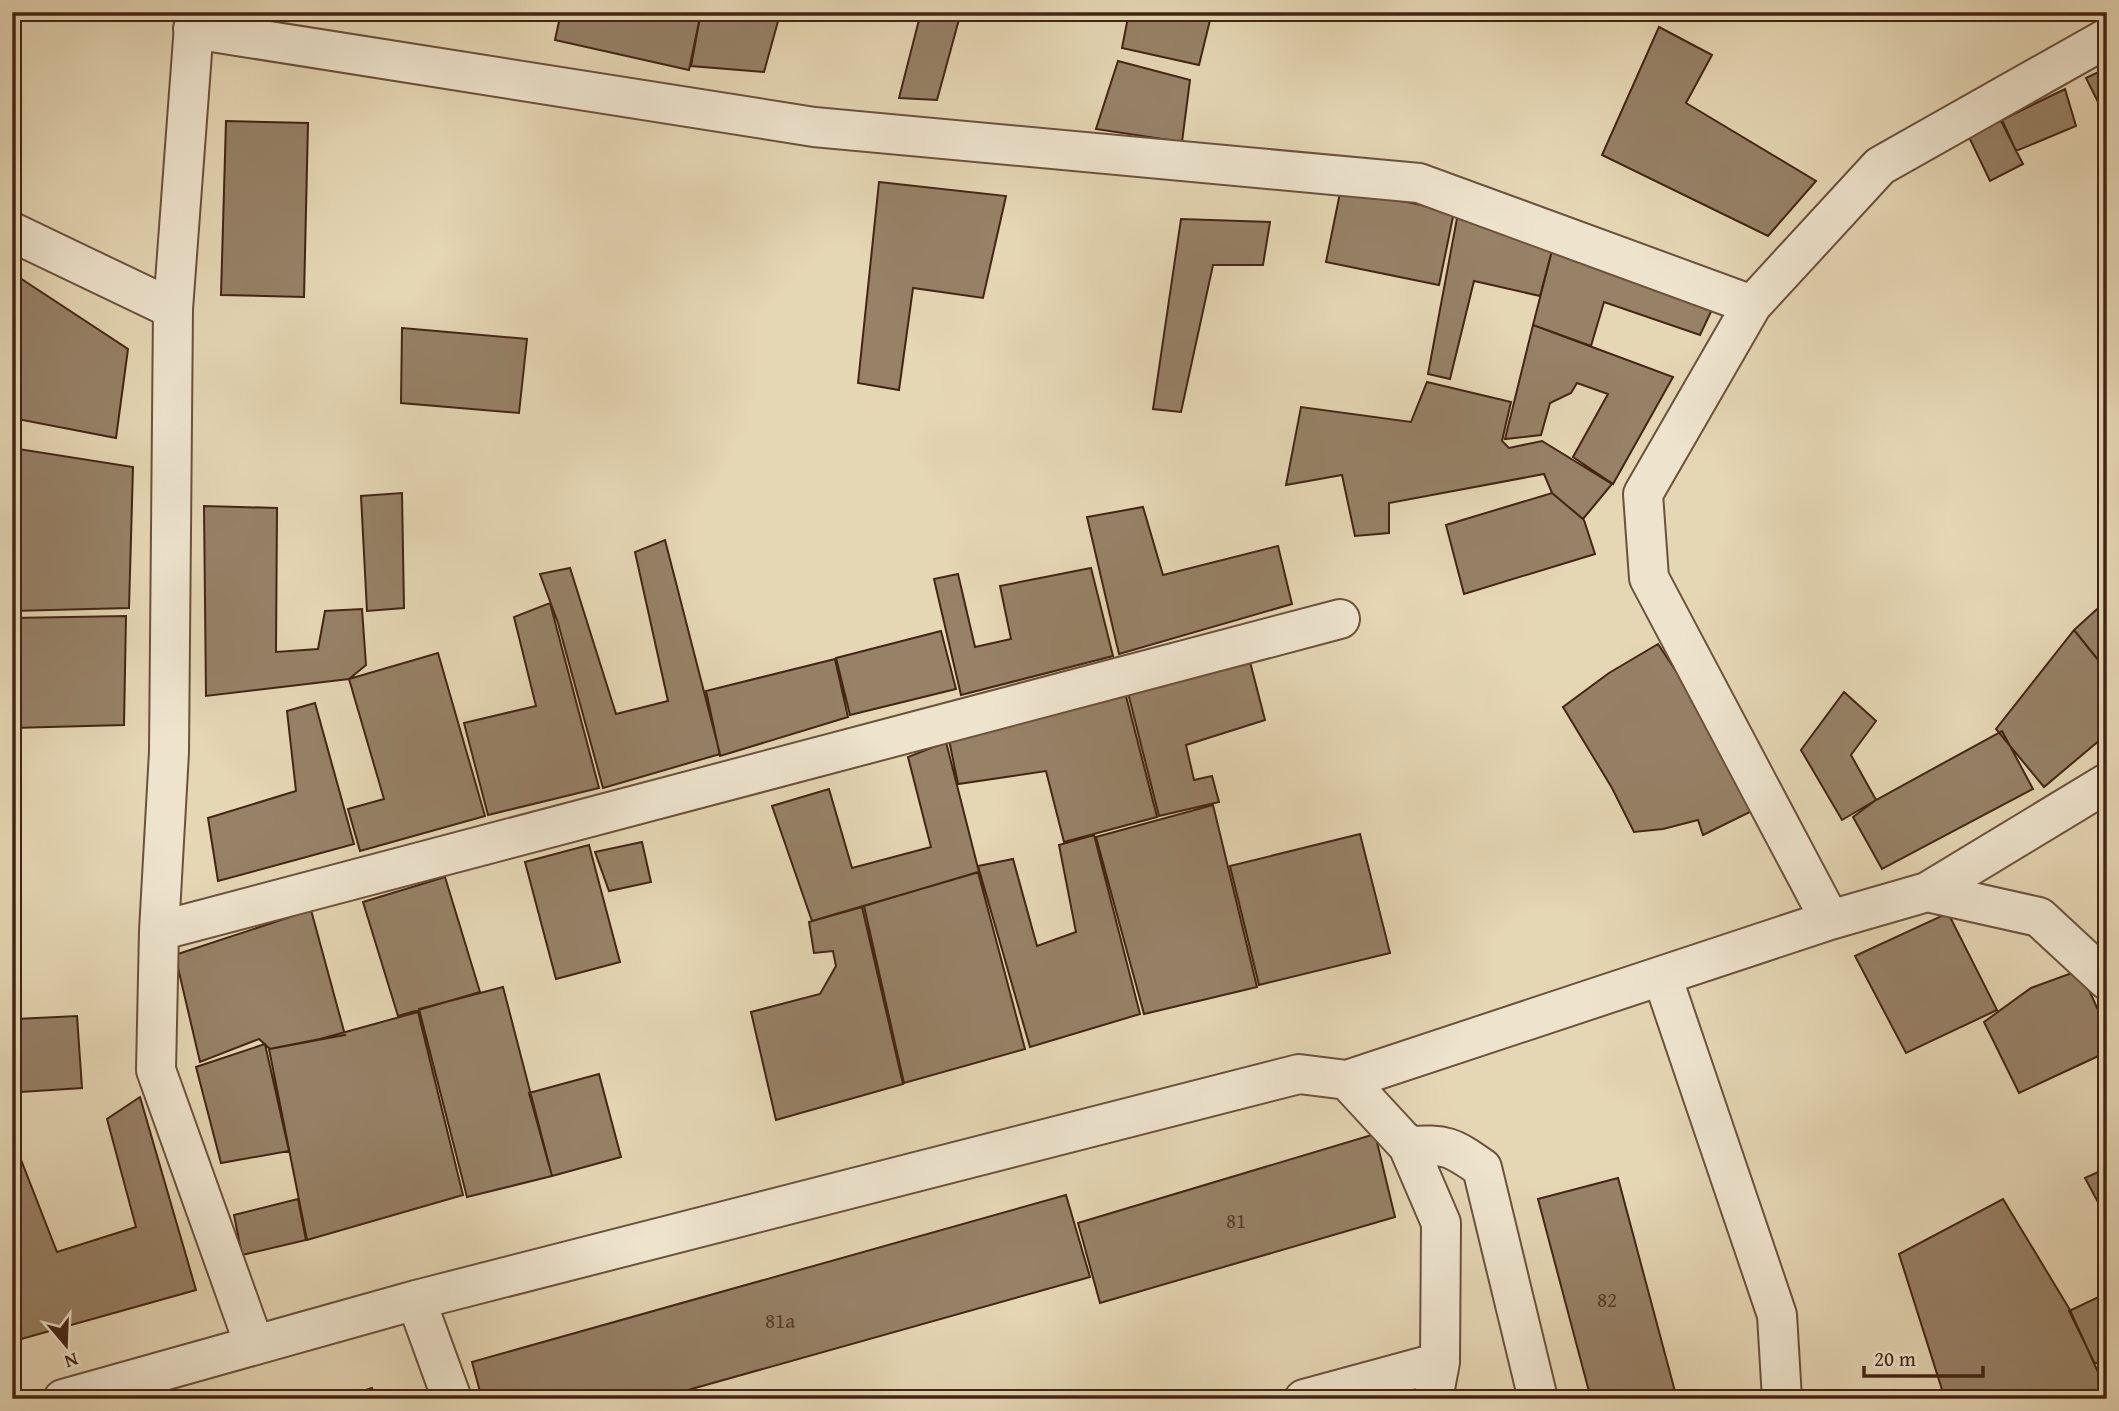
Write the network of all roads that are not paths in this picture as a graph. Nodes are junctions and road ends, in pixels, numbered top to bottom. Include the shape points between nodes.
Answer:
1 (194, 20) edge
2 (2107, 38) edge
3 (12, 232) edge
4 (1752, 305) junction
5 (173, 309) junction
6 (1340, 619) dead end
7 (2107, 783) edge
8 (1927, 892) junction
9 (1830, 920) junction
10 (159, 931) junction
11 (1662, 976) junction
12 (2107, 980) edge
13 (1347, 1080) junction
14 (1408, 1146) junction
15 (416, 1300) junction
16 (254, 1344) junction
17 (1440, 1362) junction
18 (63, 1399) edge
19 (452, 1399) edge
20 (1304, 1399) edge
21 (1433, 1399) edge
22 (1538, 1399) edge
23 (1782, 1399) edge

1 - 4 street via 814,127 1419,183
1 - 5 street
2 - 4 street via 1880,166
3 - 5 street
4 - 9 street via 1643,494 1649,578
5 - 10 street via 169,752
6 - 10 street
7 - 8 street
8 - 9 street
8 - 12 street via 2039,917
9 - 11 street
10 - 16 street via 156,1070
11 - 13 street
11 - 23 street via 1777,1315
13 - 14 street
13 - 15 street via 1298,1074
14 - 17 street via 1441,1223
14 - 22 street via 1436,1144 1457,1151 1482,1168
15 - 16 street
15 - 19 street
16 - 18 street
17 - 20 street
17 - 21 street

